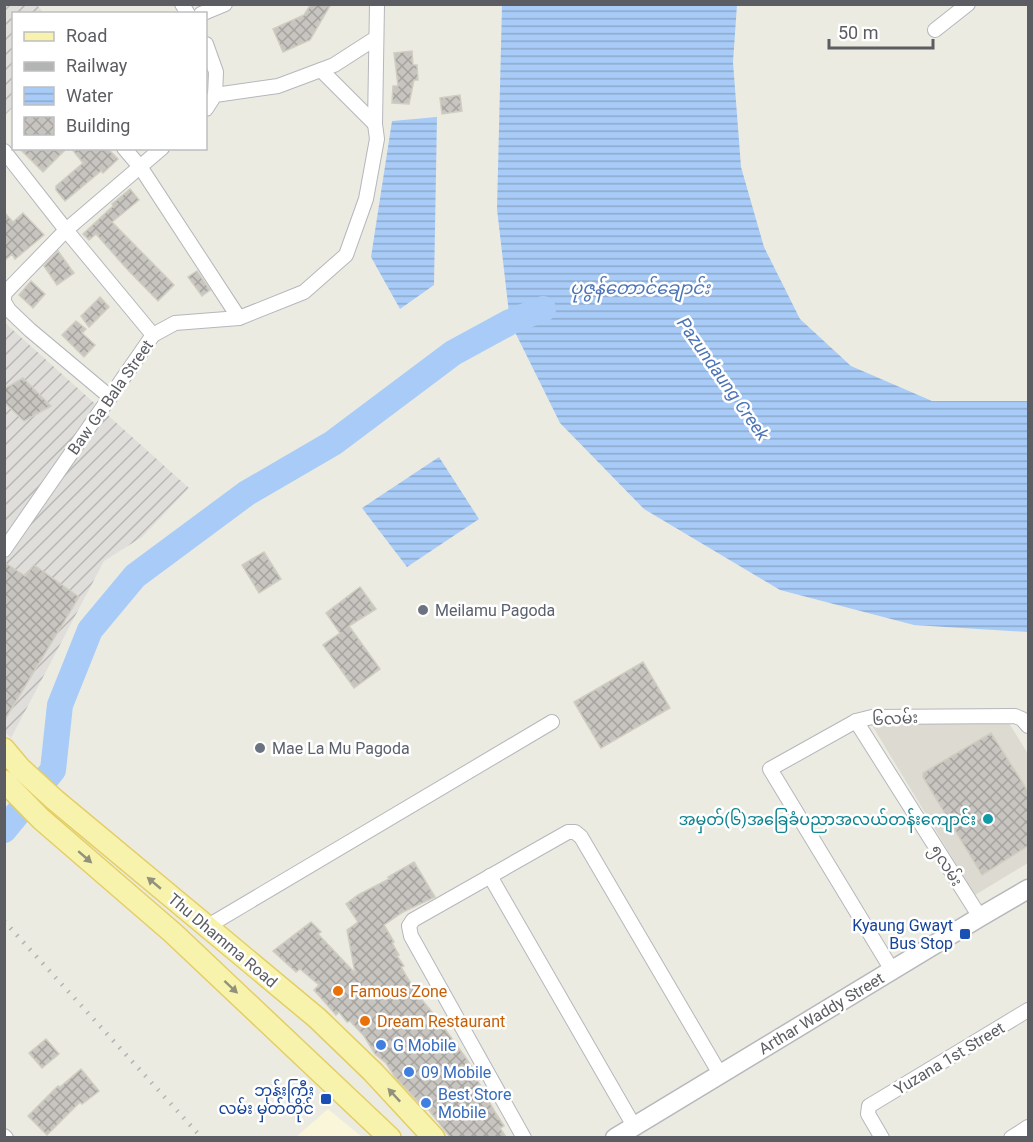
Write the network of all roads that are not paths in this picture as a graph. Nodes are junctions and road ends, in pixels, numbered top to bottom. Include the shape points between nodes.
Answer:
1 (225, 4) edge
2 (377, 4) edge
3 (968, 4) edge
4 (206, 12) edge
5 (934, 30) dead end
6 (376, 38) junction
7 (207, 47) edge
8 (321, 70) junction
9 (215, 95) junction
10 (207, 107) edge
11 (375, 124) junction
12 (126, 150) edge
13 (160, 150) edge
14 (4, 151) edge
15 (141, 168) junction
16 (66, 230) junction
17 (4, 300) edge
18 (239, 318) junction
19 (153, 335) junction
20 (110, 397) junction
21 (4, 550) edge
22 (552, 722) dead end
23 (856, 722) junction
24 (1029, 726) edge
25 (4, 749) edge
26 (11, 778) edge
27 (490, 876) junction
28 (1029, 889) edge
29 (980, 917) junction
30 (208, 926) junction
31 (892, 970) junction
32 (1029, 1010) edge
33 (720, 1074) junction
34 (634, 1126) junction
35 (1029, 1127) edge
36 (390, 1137) edge
37 (434, 1137) edge
38 (524, 1137) edge
39 (615, 1137) edge
40 (882, 1137) edge
41 (1011, 1137) edge

1 - 4 street
2 - 6 street, Baw Ga Bala Street
3 - 5 street
6 - 8 street
6 - 11 street, Baw Ga Bala Street
7 - 9 street via 216,72
8 - 9 street via 278,86
8 - 11 street
9 - 10 street
11 - 18 street, Baw Ga Bala Street via 377,139 366,199 346,255 304,292
12 - 15 street
13 - 15 street
14 - 16 street
15 - 16 street
15 - 18 street
16 - 17 street via 5,293
16 - 19 street
17 - 20 street via 30,330
18 - 19 street, Baw Ga Bala Street via 174,324
19 - 20 street, Baw Ga Bala Street
20 - 21 street, Baw Ga Bala Street
22 - 30 street
23 - 24 street, ၆လမ်း via 872,717 1015,716
23 - 29 street, ၅လမ်း
23 - 31 street, ၆လမ်း via 770,769
25 - 26 main road, Thu Dhamma Road
30 -> 26 main road, Thu Dhamma Road via 55,800
26 -> 36 main road, Thu Dhamma Road via 41,819 173,933
27 - 33 street via 568,832 581,837
27 - 34 street
27 - 38 street via 409,926 411,936
28 - 29 main road, Arthar Waddy Street
29 - 31 main road, Arthar Waddy Street
37 -> 30 main road, Thu Dhamma Road via 317,1018
31 - 33 main road, Arthar Waddy Street
32 - 40 street, Yuzana 1st Street via 869,1106 868,1114
33 - 34 main road, Arthar Waddy Street
34 - 39 main road, Arthar Waddy Street
35 - 41 street

